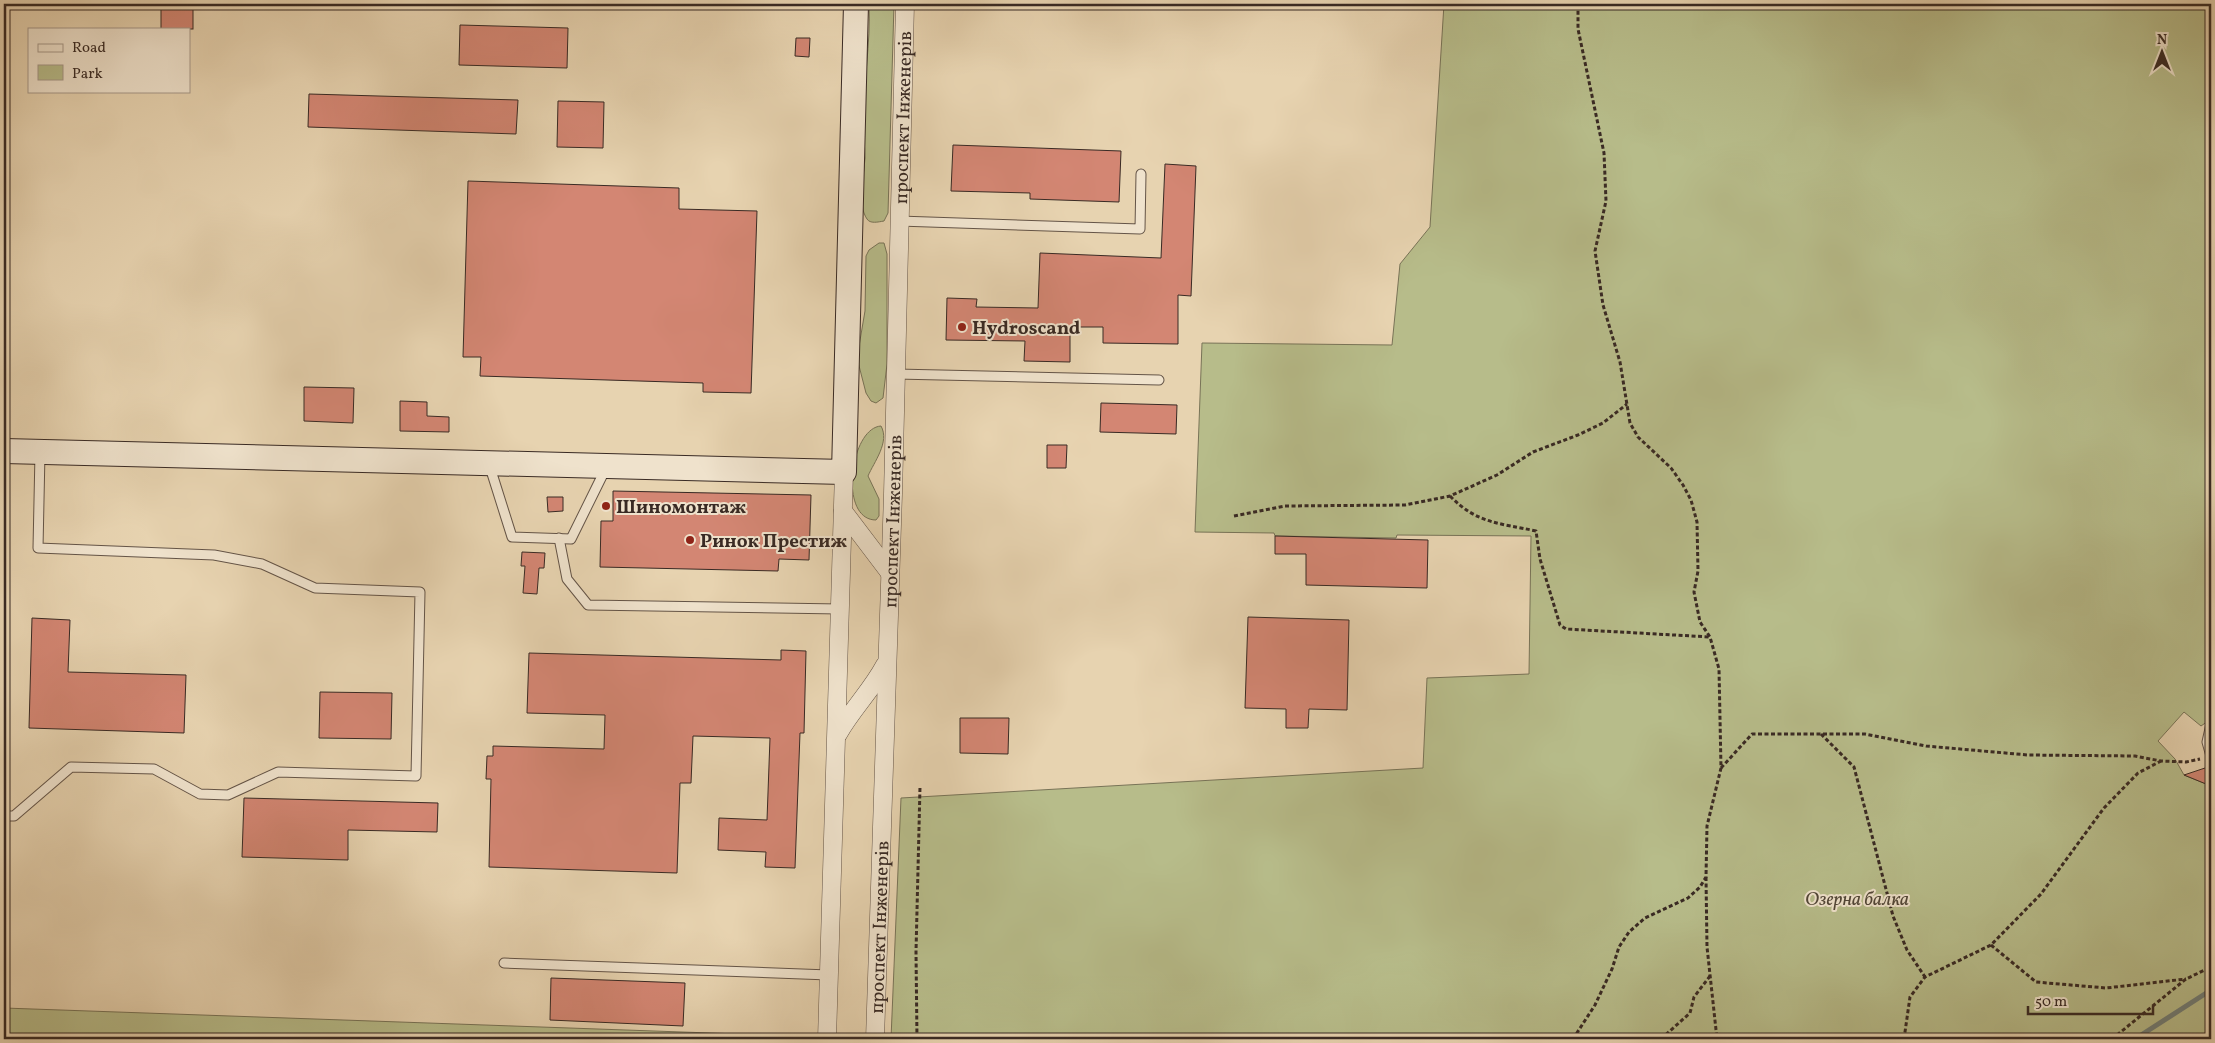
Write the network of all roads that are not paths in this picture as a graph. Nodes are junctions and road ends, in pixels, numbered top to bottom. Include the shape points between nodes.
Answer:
1 (856, 4) edge
2 (905, 4) edge
3 (1141, 174) dead end
4 (899, 221) junction
5 (896, 374) junction
6 (1159, 380) dead end
7 (4, 451) edge
8 (40, 452) junction
9 (489, 464) junction
10 (607, 467) junction
11 (844, 472) junction
12 (843, 511) junction
13 (559, 538) junction
14 (890, 573) junction
15 (840, 609) junction
16 (887, 661) junction
17 (2211, 724) edge
18 (836, 739) junction
19 (2211, 756) edge
20 (4, 816) edge
21 (504, 963) dead end
22 (828, 975) junction
23 (827, 1039) edge
24 (875, 1039) edge

1 - 11 street
2 - 4 street, проспект Інженерів
3 - 4 lane via 1140,229
4 - 5 street, проспект Інженерів
5 - 6 lane
5 - 14 street, проспект Інженерів
7 - 8 street
8 - 9 street
8 - 20 lane via 38,548 214,554 262,564 315,588 420,592 416,776 278,772 228,795 219,795 200,794 154,769 71,766 14,816
9 - 10 street
9 - 13 lane via 512,537
10 - 11 street
10 - 13 lane via 571,539
11 - 12 street
12 - 14 street
12 - 15 street
13 - 15 lane via 567,579 588,605
14 - 16 street, проспект Інженерів
15 - 18 street
16 - 18 street via 875,685 849,714
16 - 24 street, проспект Інженерів
17 - 19 lane via 2207,742
18 - 22 street
21 - 22 lane
22 - 23 street

